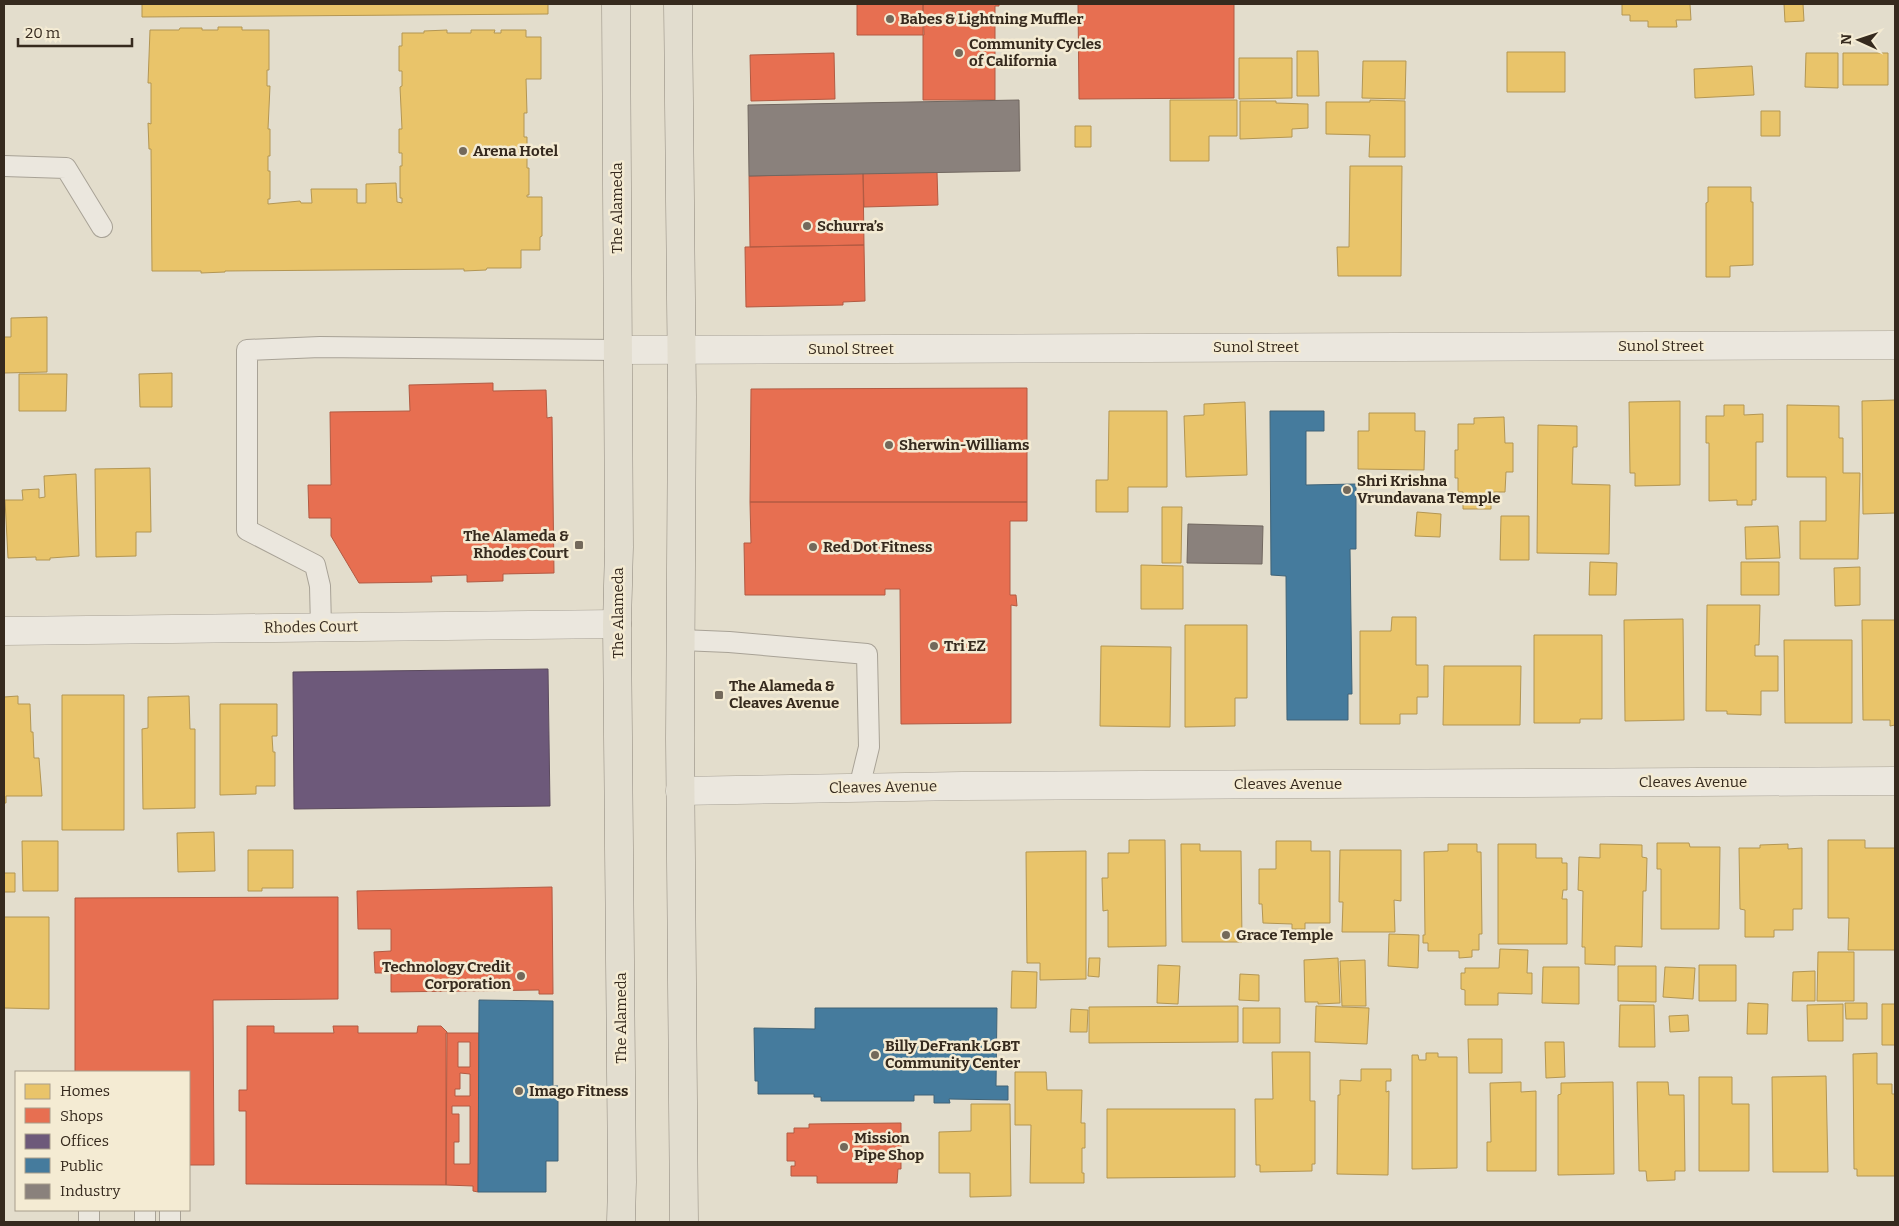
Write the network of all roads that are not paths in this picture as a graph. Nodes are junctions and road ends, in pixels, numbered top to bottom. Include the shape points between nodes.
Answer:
1 (616, 4) edge
2 (678, 4) edge
3 (4, 166) edge
4 (102, 227) dead end
5 (1895, 345) edge
6 (681, 349) junction
7 (617, 350) junction
8 (617, 624) junction
9 (321, 627) junction
10 (4, 631) edge
11 (681, 640) junction
12 (1895, 781) edge
13 (859, 788) junction
14 (680, 792) junction
15 (621, 1222) edge
16 (684, 1222) edge

1 - 7 main road, The Alameda
2 - 6 main road
3 - 4 lane via 66,168
5 - 6 street, Sunol Street
6 - 7 street, Sunol Street
6 - 11 main road
7 - 8 main road, The Alameda
7 - 9 lane via 320,347 246,350 247,530 315,566 320,586
8 - 9 street, Rhodes Court
8 - 15 main road, The Alameda
9 - 10 street, Rhodes Court
11 - 13 lane via 867,654 869,747
11 - 14 main road
12 - 13 street, Cleaves Avenue
13 - 14 street, Cleaves Avenue
14 - 16 main road

